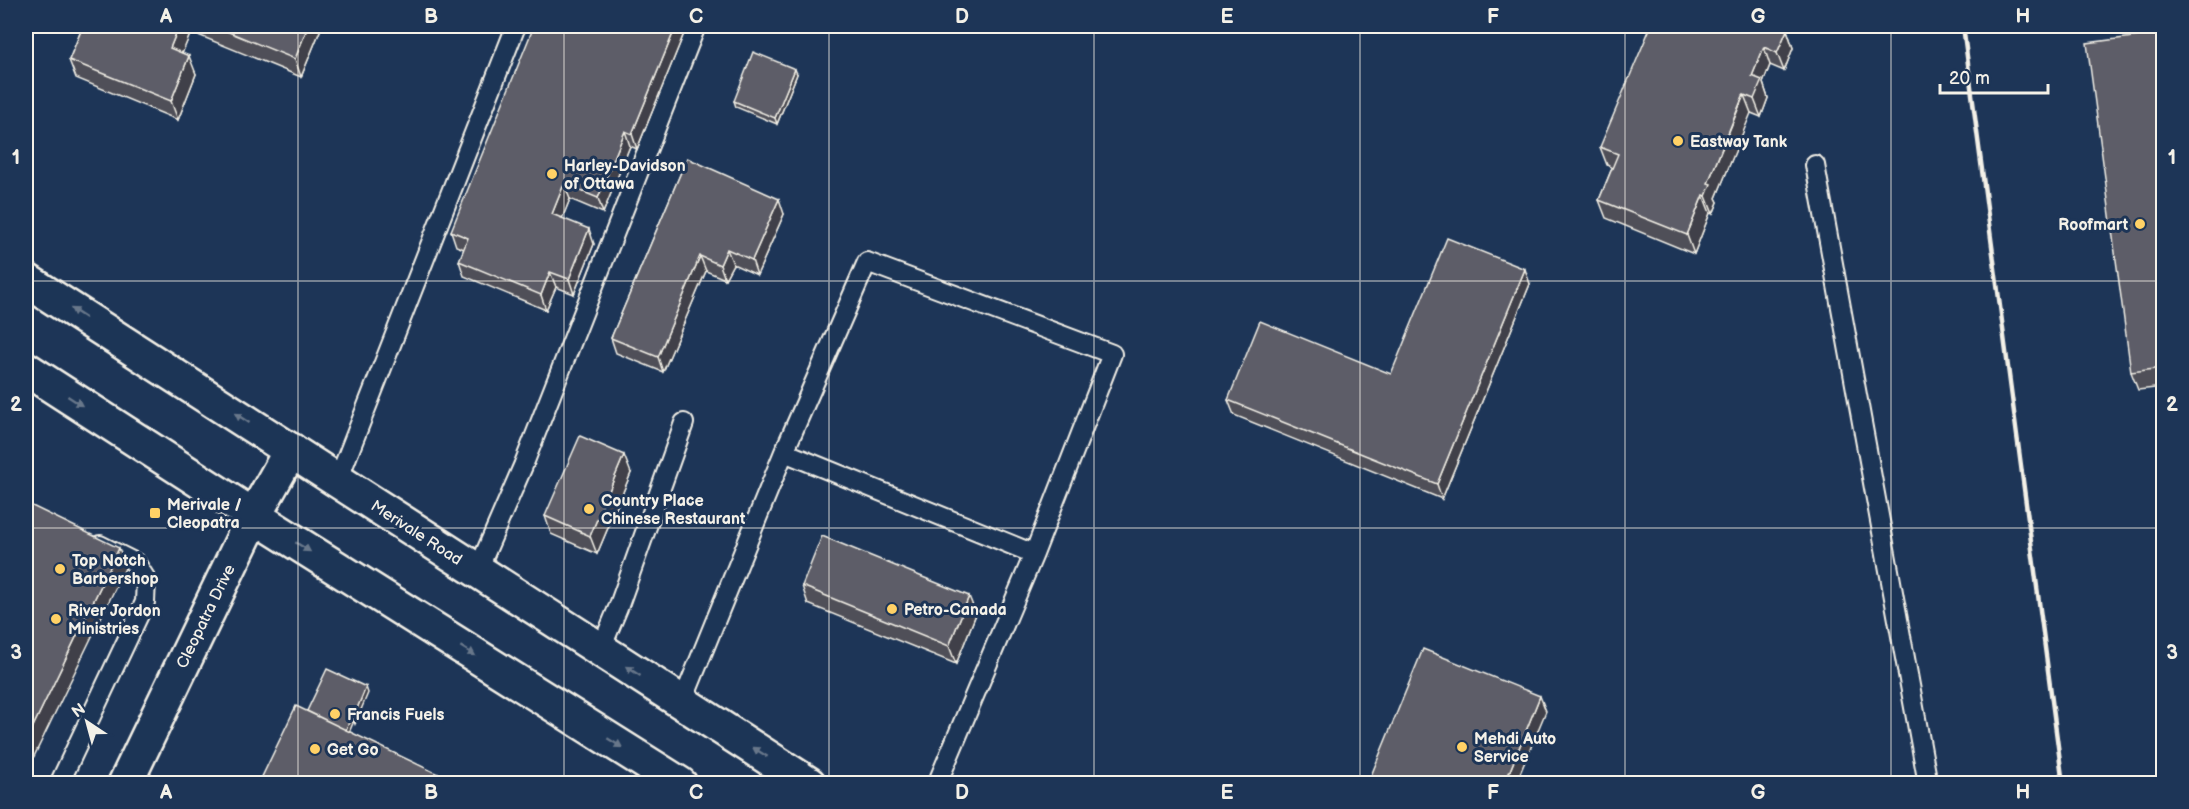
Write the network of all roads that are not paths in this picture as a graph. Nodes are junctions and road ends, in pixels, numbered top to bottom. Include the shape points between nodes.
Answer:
1 (516, 26) edge
2 (696, 26) edge
3 (1815, 165) dead end
4 (26, 280) edge
5 (26, 369) edge
6 (684, 423) dead end
7 (291, 450) junction
8 (784, 452) junction
9 (338, 480) junction
10 (254, 516) junction
11 (86, 538) edge
12 (1034, 554) junction
13 (477, 572) junction
14 (600, 651) junction
15 (682, 703) junction
16 (59, 783) edge
17 (125, 783) edge
18 (680, 783) edge
19 (809, 783) edge
20 (937, 783) edge
21 (1928, 783) edge

1 - 9 lane
2 - 13 lane via 523,466
3 - 21 lane
7 -> 4 main road, Merivale Road
5 -> 10 main road
6 - 14 lane
7 - 9 main road, Merivale Road
7 - 10 main road, Cleopatra Drive
8 - 12 lane
8 - 12 lane via 867,262 1112,354
8 - 15 lane
9 - 13 main road, Merivale Road
10 - 17 main road, Cleopatra Drive
10 -> 18 main road
11 - 16 lane via 136,563 146,579 145,602
12 - 20 lane
13 - 14 main road, Merivale Road
15 -> 14 main road, Merivale Road
19 -> 15 main road, Merivale Road

